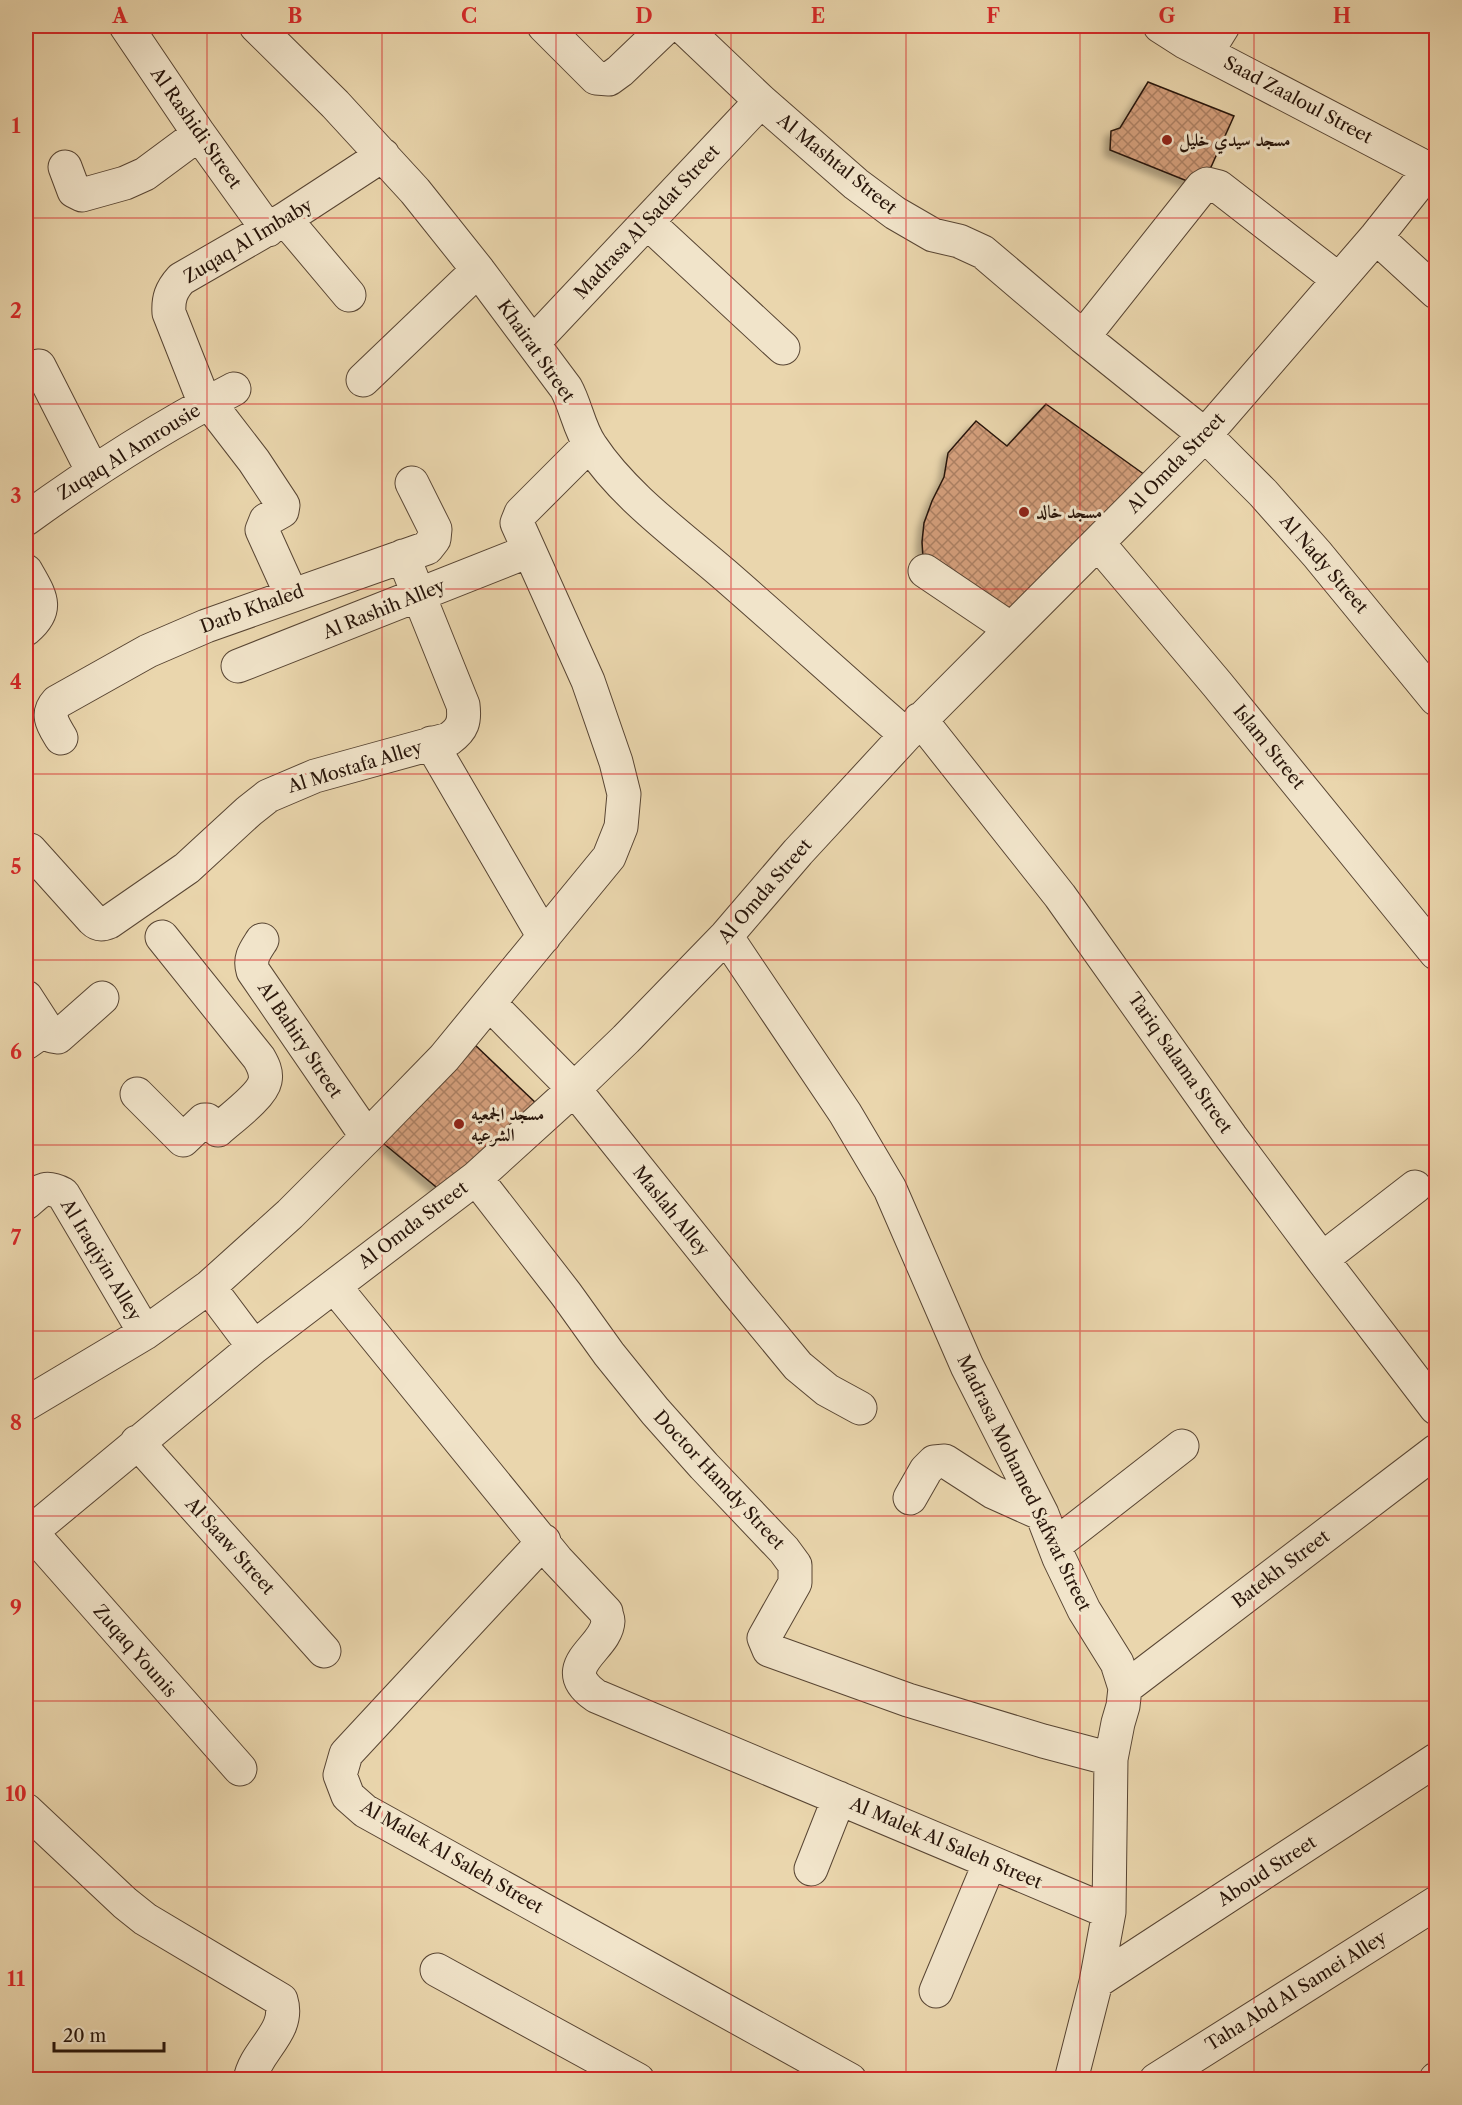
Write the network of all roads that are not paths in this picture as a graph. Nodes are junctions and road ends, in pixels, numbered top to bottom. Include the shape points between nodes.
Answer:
1 (126, 26) edge
2 (256, 26) edge
3 (544, 26) edge
4 (667, 26) edge
5 (682, 26) edge
6 (1160, 26) edge
7 (1215, 39) edge
8 (762, 101) junction
9 (199, 134) junction
10 (383, 155) junction
11 (65, 167) dead end
12 (1433, 171) edge
13 (647, 222) junction
14 (276, 224) junction
15 (1376, 237) junction
16 (478, 270) junction
17 (1338, 280) junction
18 (1437, 292) edge
19 (350, 295) dead end
20 (1083, 337) junction
21 (533, 342) junction
22 (783, 348) dead end
23 (39, 366) dead end
24 (363, 380) dead end
25 (221, 396) junction
26 (1205, 435) junction
27 (589, 445) junction
28 (93, 472) junction
29 (412, 483) dead end
30 (26, 519) edge
31 (1098, 543) junction
32 (529, 551) junction
33 (403, 556) junction
34 (26, 571) edge
35 (925, 571) dead end
36 (291, 594) junction
37 (418, 596) junction
38 (26, 629) edge
39 (1011, 629) junction
40 (237, 666) dead end
41 (1437, 699) edge
42 (913, 727) junction
43 (61, 738) dead end
44 (431, 743) junction
45 (30, 850) dead end
46 (726, 936) junction
47 (162, 937) dead end
48 (544, 937) junction
49 (262, 940) dead end
50 (1437, 953) edge
51 (26, 997) edge
52 (102, 998) dead end
53 (490, 1004) junction
54 (293, 1032) junction
55 (37, 1037) edge
56 (260, 1058) junction
57 (574, 1089) junction
58 (137, 1094) dead end
59 (367, 1137) junction
60 (476, 1178) junction
61 (1415, 1187) dead end
62 (26, 1203) edge
63 (1322, 1259) junction
64 (334, 1286) junction
65 (209, 1287) junction
66 (145, 1333) junction
67 (254, 1347) junction
68 (26, 1404) edge
69 (860, 1408) dead end
70 (1437, 1408) edge
71 (137, 1442) junction
72 (1182, 1446) dead end
73 (1437, 1450) edge
74 (910, 1498) dead end
75 (1042, 1514) junction
76 (28, 1534) edge
77 (544, 1540) junction
78 (1055, 1545) junction
79 (324, 1651) dead end
80 (1125, 1688) junction
81 (1111, 1759) junction
82 (1437, 1760) edge
83 (240, 1769) dead end
84 (840, 1798) junction
85 (26, 1810) edge
86 (990, 1862) junction
87 (811, 1869) dead end
88 (1437, 1903) edge
89 (1109, 1912) junction
90 (437, 1970) dead end
91 (1096, 1982) junction
92 (936, 1991) dead end
93 (250, 2079) edge
94 (638, 2079) edge
95 (850, 2079) edge
96 (1071, 2079) edge
97 (1156, 2079) edge

1 - 9 street, Al Rashidi Street
2 - 10 street, Khairat Street
3 - 4 street via 596,78 609,79
5 - 8 street, Al Mashtal Street
6 - 7 street, Saad Zaaloul Street via 1185,42
7 - 12 street, Saad Zaaloul Street
8 - 13 street, Madrasa Al Sadat Street
8 - 20 street, Al Mashtal Street via 887,207 933,235 960,241 982,252
9 - 11 street via 145,174 82,195 74,191
9 - 14 street, Al Rashidi Street
10 - 14 street, Zuqaq Al Imbaby
10 - 16 street, Khairat Street
12 - 15 street, Al Omda Street
13 - 21 street, Madrasa Al Sadat Street
13 - 22 street
14 - 19 street, Al Rashidi Street
14 - 25 street, Zuqaq Al Imbaby via 181,279 168,301 199,391
15 - 17 street, Al Omda Street
15 - 18 street
16 - 21 street, Khairat Street
16 - 24 street
17 - 20 street via 1218,187 1208,184
17 - 26 street, Al Omda Street
20 - 26 street, Al Mashtal Street
21 - 27 street, Khairat Street via 574,402
23 - 28 street
25 - 28 street, Zuqaq Al Amrousie
25 - 36 street, Zuqaq Al Imbaby via 254,461 283,505 282,511 266,519 261,530
26 - 31 street, Al Omda Street
26 - 41 street, Al Nady Street via 1317,554
27 - 32 street via 518,517 518,528
27 - 42 street, Khairat Street via 634,496
28 - 30 street, Zuqaq Al Amrousie
29 - 33 street, Darb Khaled via 435,529 434,539 427,548
31 - 39 street, Al Omda Street
31 - 50 street, Islam Street
32 - 37 street, Al Rashih Alley
32 - 48 street via 588,681 624,794 621,827 609,857
33 - 36 street, Darb Khaled
33 - 37 street, Al Mostafa Alley
34 - 38 street via 41,603 40,613
35 - 39 street
36 - 43 street, Darb Khaled via 148,651 57,702 50,715
37 - 40 street, Al Rashih Alley
37 - 44 street, Al Mostafa Alley via 465,718 460,731 449,739
39 - 42 street, Al Omda Street
42 - 46 street, Al Omda Street
42 - 63 street, Tariq Salama Street via 1060,896
44 - 45 street, Al Mostafa Alley via 315,777 268,796 187,867 103,925 93,920
44 - 48 street
46 - 57 street, Al Omda Street
46 - 75 street, Madrasa Mohamed Safwat Street via 845,1113 890,1189 967,1366
47 - 56 street
48 - 53 street
49 - 54 street, Al Bahiry Street via 252,956 253,971
51 - 55 street
52 - 55 street via 58,1036
53 - 57 street, Maslah Alley
53 - 59 street
54 - 56 street
54 - 59 street, Al Bahiry Street
56 - 58 street via 266,1079 262,1090 217,1131 204,1120 182,1140
57 - 60 street, Al Omda Street
57 - 69 street, Maslah Alley via 798,1366 827,1390
59 - 65 street
60 - 64 street, Al Omda Street
60 - 81 street, Doctor Hamdy Street via 655,1411 795,1565 795,1583 764,1638 769,1650 908,1700
61 - 63 street
62 - 66 street, Al Iraqiyin Alley via 41,1189 63,1194
63 - 70 street, Tariq Salama Street
64 - 67 street, Al Omda Street
64 - 77 street, Al Malek Al Saleh Street
65 - 66 street
65 - 67 street
66 - 68 street
67 - 71 street, Al Omda Street
71 - 76 street, Al Omda Street
71 - 79 street, Al Saaw Street
72 - 78 street
73 - 80 street, Batekh Street
74 - 75 street via 926,1470 934,1462 945,1461 993,1492
75 - 78 street, Madrasa Mohamed Safwat Street
76 - 83 street, Zuqaq Younis
77 - 84 street, Al Malek Al Saleh Street via 606,1612 604,1632 582,1662 580,1675 585,1688
77 - 95 street, Al Malek Al Saleh Street via 346,1754 340,1775 348,1796 365,1810
78 - 80 street, Madrasa Mohamed Safwat Street via 1084,1610 1117,1663
80 - 81 street, Madrasa Mohamed Safwat Street
81 - 89 street, Madrasa Mohamed Safwat Street
82 - 91 street, Aboud Street
84 - 86 street, Al Malek Al Saleh Street
84 - 87 street
85 - 93 street via 145,1919 280,2000 284,2012 280,2024
86 - 89 street, Al Malek Al Saleh Street
86 - 92 street
88 - 97 street, Taha Abd Al Samei Alley
89 - 91 street, Madrasa Mohamed Safwat Street
90 - 94 street
91 - 96 street, Madrasa Mohamed Safwat Street

